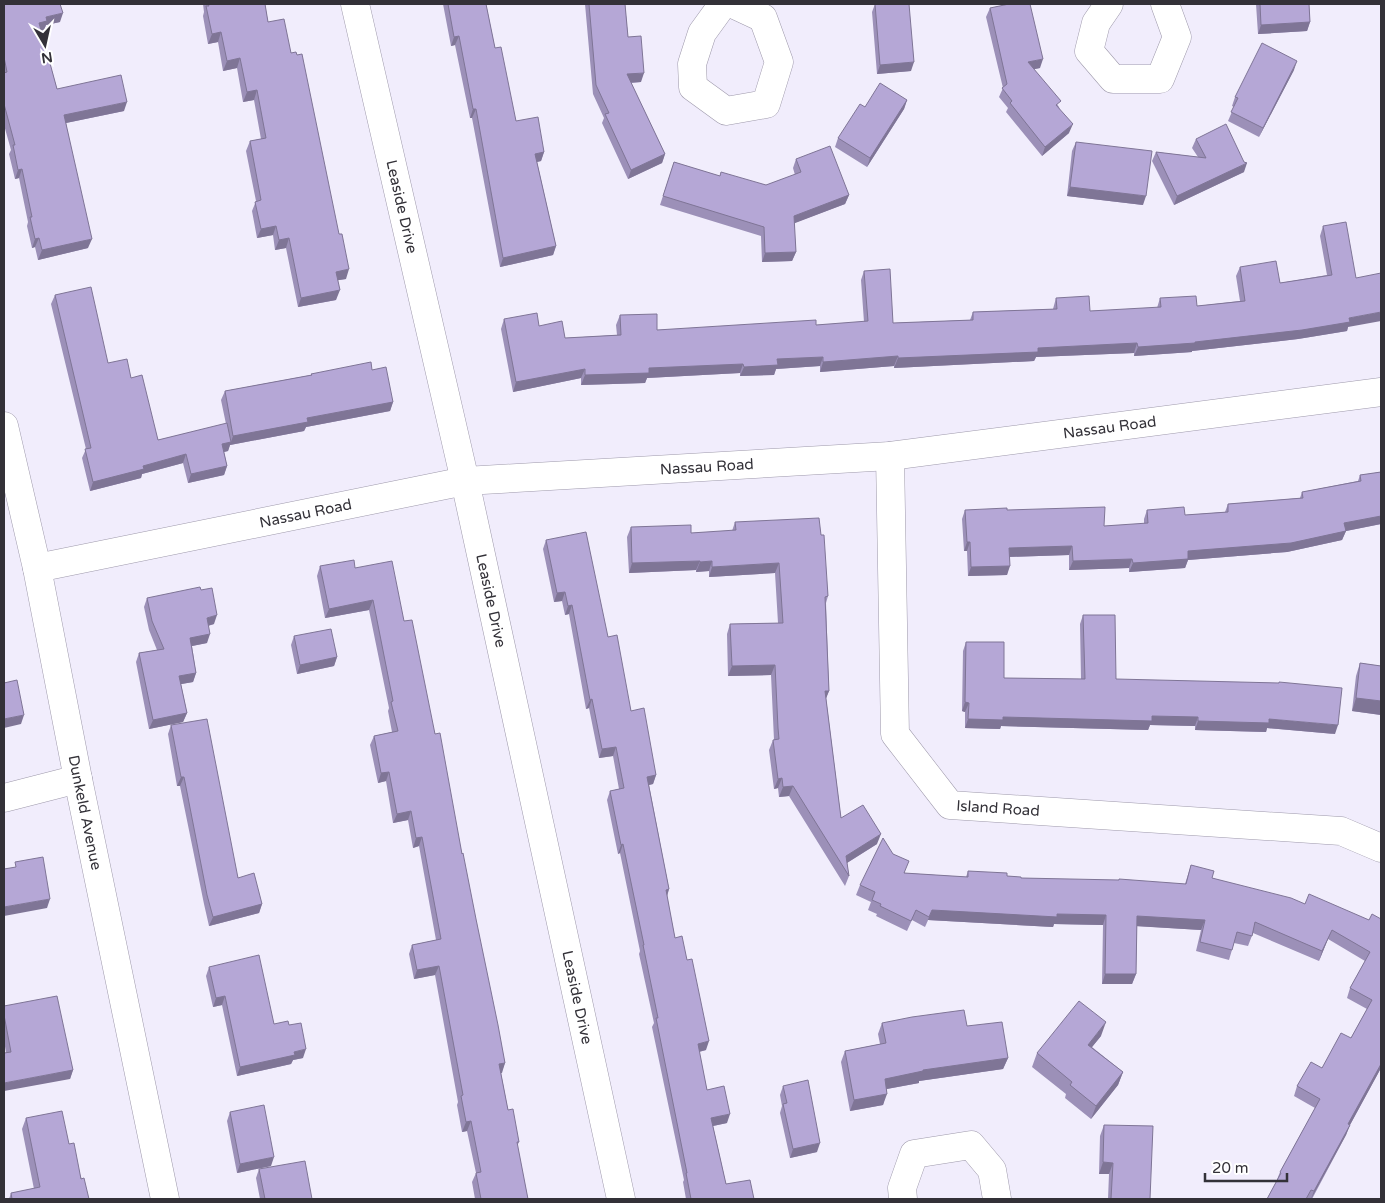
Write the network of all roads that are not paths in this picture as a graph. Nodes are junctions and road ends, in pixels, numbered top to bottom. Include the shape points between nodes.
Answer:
1 (355, 4) edge
2 (723, 4) edge
3 (733, 4) edge
4 (1109, 4) edge
5 (1165, 4) edge
6 (1381, 392) edge
7 (4, 426) edge
8 (890, 456) junction
9 (465, 480) junction
10 (36, 568) junction
11 (78, 779) junction
12 (4, 798) edge
13 (1381, 848) edge
14 (165, 1199) edge
15 (621, 1199) edge
16 (904, 1199) edge
17 (997, 1199) edge

1 - 9 street, Leaside Drive
2 - 3 street via 702,34 692,64 693,87 726,111 766,104 779,62 763,18
4 - 5 street via 1096,23 1089,50 1113,79 1160,80 1176,37
6 - 8 street, Nassau Road
7 - 10 street, Dunkeld Avenue
8 - 9 street, Nassau Road
8 - 13 street, Island Road via 895,734 950,805 1341,831
9 - 10 street, Nassau Road
9 - 15 street, Leaside Drive
10 - 11 street, Dunkeld Avenue
11 - 12 street
11 - 14 street, Dunkeld Avenue
16 - 17 street via 902,1188 914,1154 971,1145 992,1170

